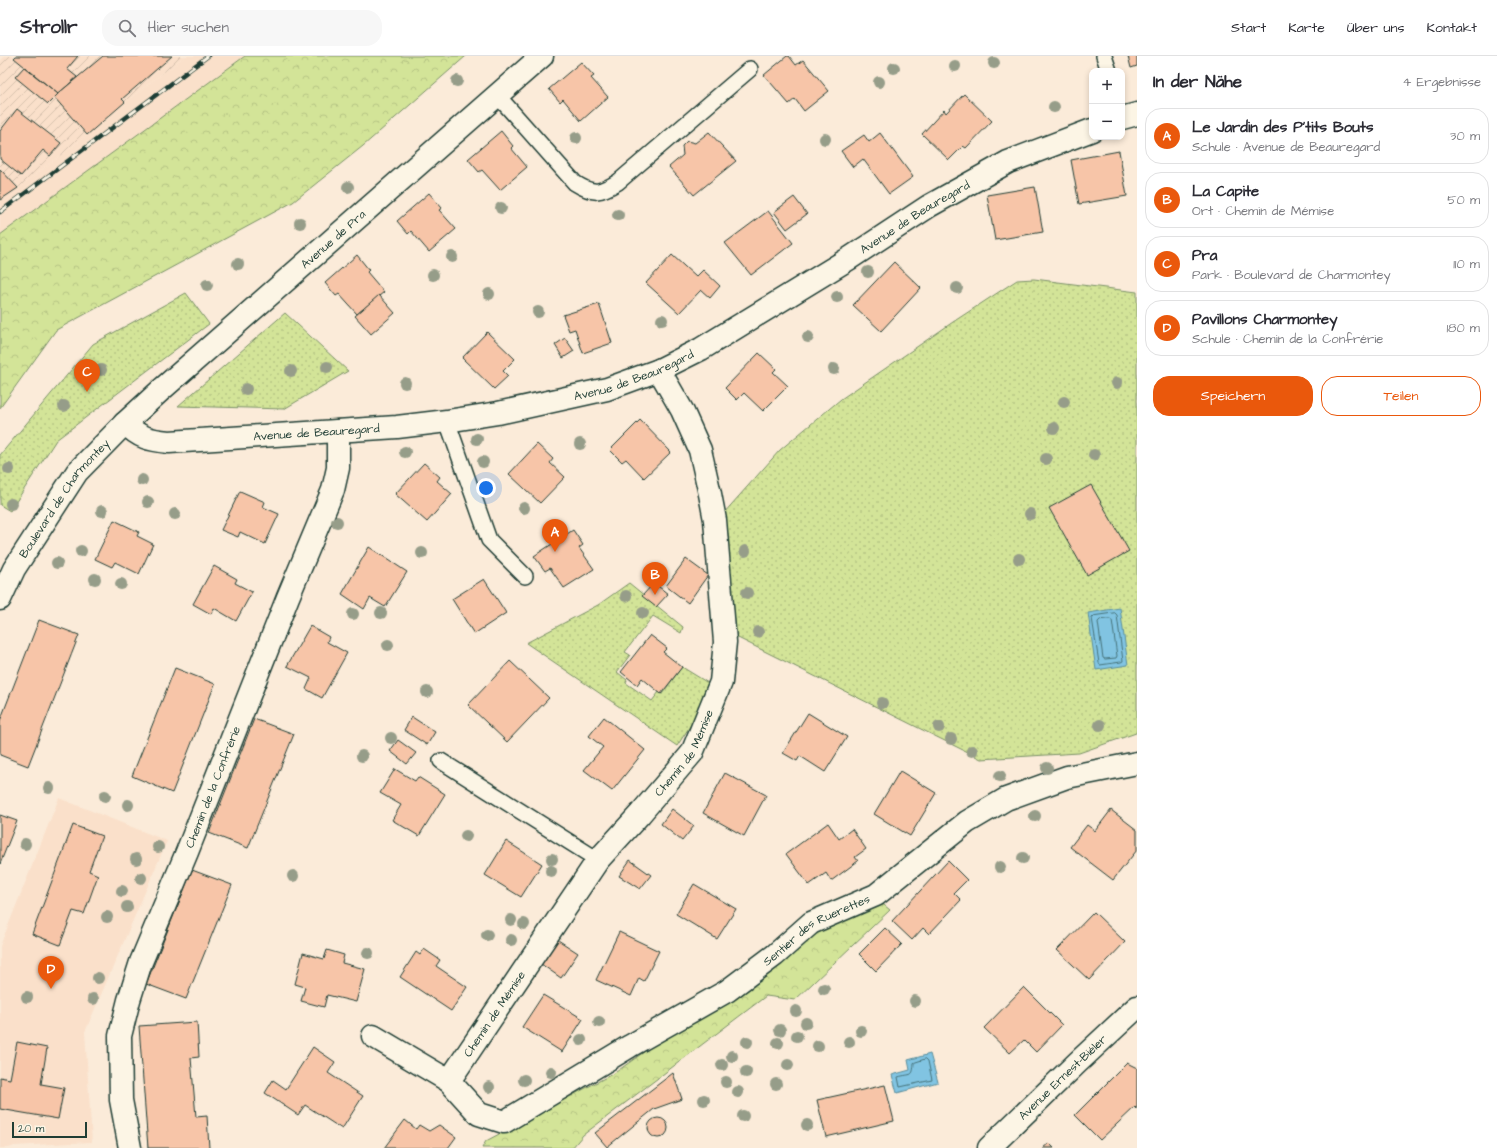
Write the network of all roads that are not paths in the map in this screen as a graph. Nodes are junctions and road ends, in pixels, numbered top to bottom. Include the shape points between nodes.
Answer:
1 (542, 56) edge
2 (1104, 56) edge
3 (1108, 68) edge
4 (750, 69) dead end
5 (497, 95) junction
6 (1089, 131) edge
7 (659, 370) junction
8 (447, 421) junction
9 (125, 423) junction
10 (338, 431) junction
11 (525, 576) dead end
12 (0, 599) edge
13 (441, 761) dead end
14 (1137, 763) edge
15 (598, 860) junction
16 (1137, 1007) edge
17 (373, 1036) dead end
18 (449, 1081) junction
19 (130, 1148) edge
20 (989, 1148) edge

1 - 5 street, Avenue de Pra
2 - 3 lane
4 - 5 lane via 618,182 604,190 587,191 575,183
5 - 9 street, Avenue de Pra
6 - 7 street, Avenue de Beauregard via 1008,162 929,206 850,258 701,349
7 - 8 street, Avenue de Beauregard via 607,389 498,413
7 - 15 street, Chemin de Mémise via 682,410 700,450 710,494 715,520 725,642 721,682 692,753
8 - 10 street, Avenue de Beauregard
8 - 11 lane via 489,540
9 - 10 street, Avenue de Beauregard via 148,439 169,442
9 - 12 street, Boulevard de Charmontey via 77,472 14,569
10 - 19 street, Chemin de la Confrérie via 338,468 333,490 141,962 129,1000 120,1036 121,1100
13 - 15 lane
14 - 18 street, Sentier des Ruerettes via 1067,777 1006,799 967,822 876,895 811,923 775,955 727,991 504,1122 479,1114
15 - 18 street, Chemin de Mémise
16 - 20 street, Avenue Ernest-Biéler
17 - 18 street

